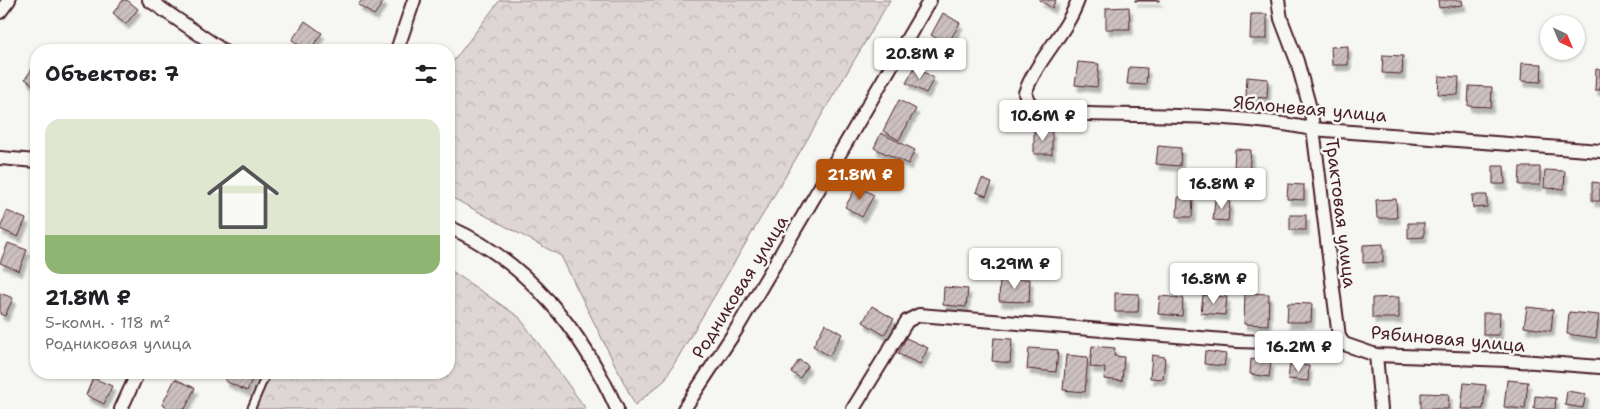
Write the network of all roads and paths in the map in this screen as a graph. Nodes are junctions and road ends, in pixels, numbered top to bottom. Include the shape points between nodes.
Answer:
1 (9, 0) edge
2 (149, 0) edge
3 (414, 0) edge
4 (930, 0) edge
5 (1078, 0) edge
6 (1278, 0) edge
7 (0, 12) edge
8 (213, 44) edge
9 (399, 44) edge
10 (1312, 129) junction
11 (1600, 151) edge
12 (0, 158) edge
13 (30, 160) edge
14 (455, 230) edge
15 (1344, 344) junction
16 (1376, 355) junction
17 (1600, 367) edge
18 (135, 379) edge
19 (265, 379) edge
20 (121, 409) edge
21 (252, 409) edge
22 (617, 409) edge
23 (684, 409) edge
24 (853, 409) edge
25 (1381, 409) edge

1 - 7 street
2 - 8 street
3 - 9 street
4 - 23 street, Родниковая улица via 746,313
5 - 10 street, Яблоневая улица via 1073,15 1030,78 1025,92 1029,103 1045,112 1180,116 1283,123
6 - 10 street, Трактовая улица via 1311,112
10 - 11 street, Яблоневая улица
10 - 15 street, Трактовая улица via 1339,337
12 - 13 street
14 - 22 street via 472,237 532,280 568,326
15 - 16 street, Рябиновая улица
15 - 24 street, Рябиновая улица via 1237,341 920,315 907,321
16 - 17 street, Рябиновая улица
16 - 25 street
18 - 20 street
19 - 21 lane

